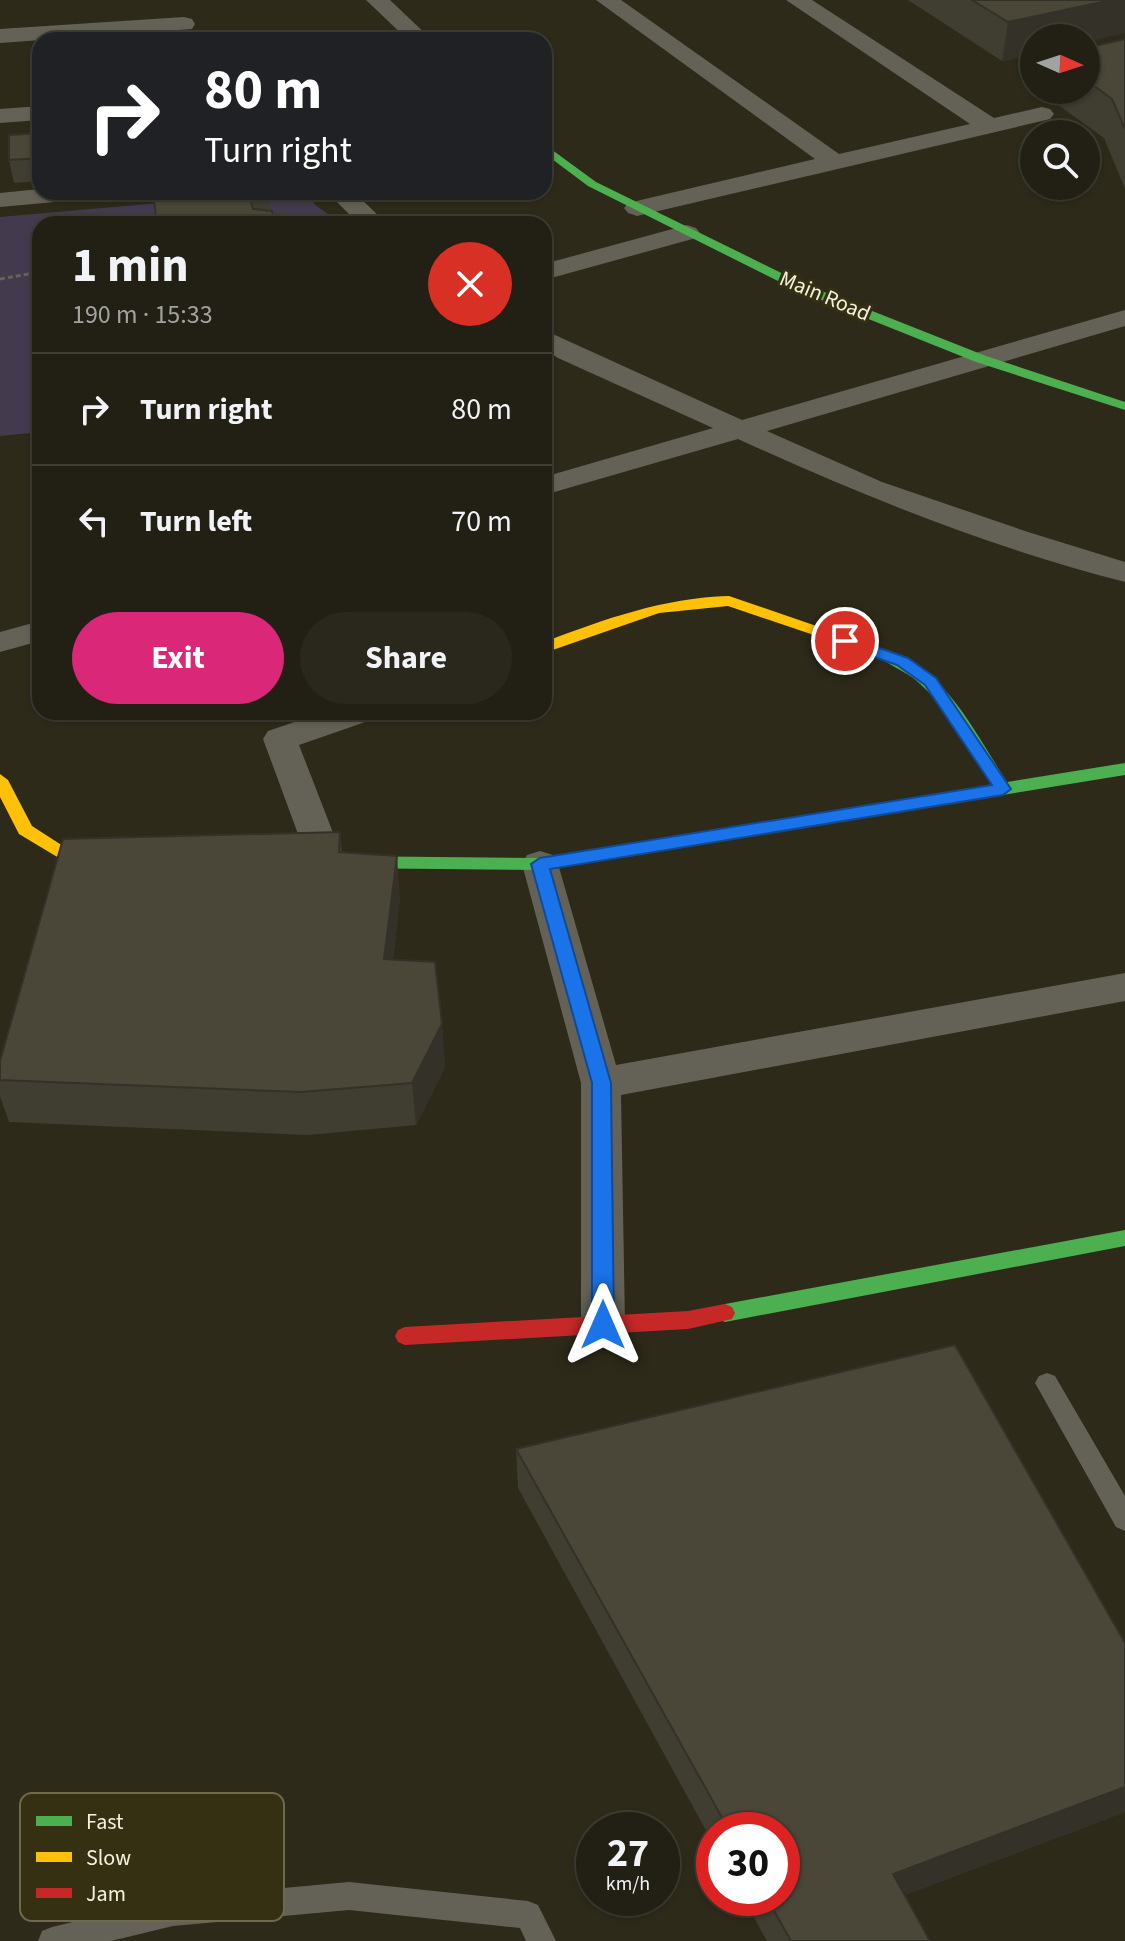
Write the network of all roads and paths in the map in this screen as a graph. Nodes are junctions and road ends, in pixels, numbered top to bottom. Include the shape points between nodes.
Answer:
1 (161, 0) edge
2 (377, 0) edge
3 (607, 0) edge
4 (797, 0) edge
5 (191, 32) edge
6 (412, 32) edge
7 (32, 35) edge
8 (0, 36) edge
9 (32, 114) edge
10 (1042, 114) dead end
11 (0, 116) edge
12 (990, 126) junction
13 (552, 153) edge
14 (835, 162) junction
15 (32, 197) edge
16 (0, 200) edge
17 (348, 200) edge
18 (637, 208) junction
19 (365, 216) edge
20 (687, 233) junction
21 (552, 270) edge
22 (32, 273) edge
23 (0, 279) edge
24 (1125, 318) edge
25 (552, 343) edge
26 (981, 359) junction
27 (1125, 406) edge
28 (738, 430) junction
29 (552, 484) edge
30 (1125, 572) edge
31 (32, 633) edge
32 (0, 642) edge
33 (552, 645) edge
34 (336, 720) edge
35 (1125, 769) edge
36 (0, 780) edge
37 (1003, 789) junction
38 (130, 856) edge
39 (319, 861) joint
40 (540, 864) junction
41 (1125, 987) edge
42 (601, 1083) junction
43 (1125, 1238) edge
44 (603, 1325) junction
45 (405, 1336) dead end
46 (1047, 1383) dead end
47 (1125, 1519) edge
48 (284, 1902) edge
49 (135, 1921) edge
50 (52, 1941) edge
51 (542, 1941) edge

1 - 5 street
2 - 6 street
3 - 14 street
4 - 12 street
7 - 8 street
9 - 11 street
10 - 12 street
12 - 14 street
13 - 18 street, Main Road via 592,184
14 - 18 street
15 - 16 street
17 - 19 street
18 - 20 street, Main Road
20 - 21 street
20 - 26 street, Main Road via 800,287
22 - 23 path
24 - 26 street
25 - 28 street
26 - 27 street, Main Road
26 - 28 street
28 - 29 street
28 - 30 street via 871,488
31 - 32 street
33 - 37 street via 674,602 729,601 903,661 931,681
34 - 39 street via 280,739
35 - 37 street
36 - 38 street via 25,830 59,852
37 - 40 street
39 - 40 street
40 - 42 street
41 - 42 street
42 - 44 street
43 - 44 street via 688,1320
44 - 45 street
46 - 47 lane
48 - 51 lane via 349,1896 528,1915
49 - 50 lane

